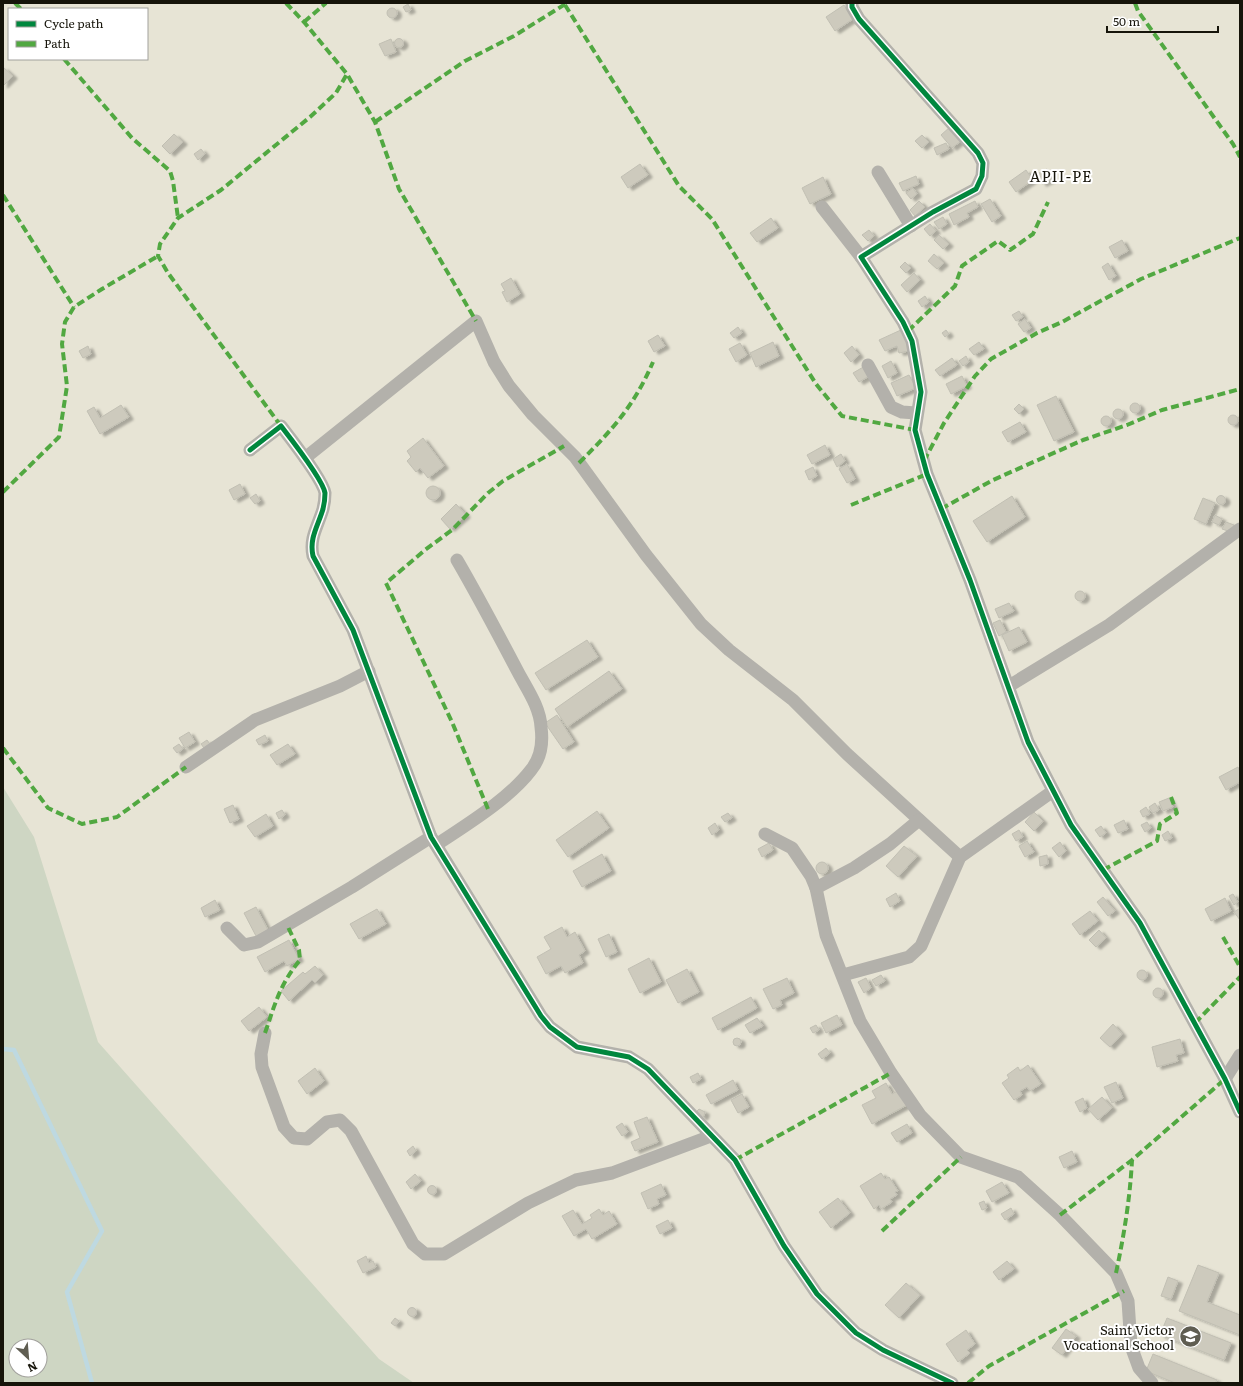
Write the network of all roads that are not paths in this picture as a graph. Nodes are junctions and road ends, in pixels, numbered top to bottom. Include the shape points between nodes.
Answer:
1 (852, 3) edge
2 (878, 172) dead end
3 (822, 207) dead end
4 (910, 226) junction
5 (861, 258) junction
6 (868, 365) dead end
7 (916, 413) junction
8 (250, 450) dead end
9 (305, 458) junction
10 (1240, 529) edge
11 (457, 560) dead end
12 (369, 671) junction
13 (1008, 686) junction
14 (186, 767) dead end
15 (1053, 791) junction
16 (919, 820) junction
17 (765, 834) dead end
18 (434, 841) junction
19 (960, 857) junction
20 (816, 888) junction
21 (227, 928) dead end
22 (843, 975) junction
23 (266, 1033) dead end
24 (1240, 1055) edge
25 (1226, 1079) junction
26 (1240, 1112) edge
27 (711, 1136) junction
28 (952, 1383) edge
29 (1152, 1383) edge

1 - 4 street via 859,19 978,153 983,163 982,176 976,189
2 - 4 street
3 - 5 street
4 - 5 street
5 - 7 street via 912,341 922,392
6 - 7 street via 891,407 902,412
7 - 13 street via 915,430 927,474 970,580
8 - 9 street via 281,426
9 - 12 street via 325,493 323,509 312,538 313,556 353,630
9 - 16 street via 476,321 494,362 509,386 575,458 646,555 701,624 729,650 793,700
10 - 13 street via 1109,625
11 - 18 street via 537,708 541,726 541,751 531,770 514,788 488,809
12 - 14 street via 340,686 255,720
12 - 18 street
13 - 15 street via 1028,742
15 - 19 street
15 - 25 street via 1071,825 1140,923
16 - 19 street
16 - 20 street via 890,844 854,868
17 - 20 street via 792,848
18 - 21 street via 258,942 244,944
18 - 27 street via 550,1027 577,1047 629,1057 648,1069
19 - 22 street via 921,946 909,957
20 - 22 street via 826,935
22 - 29 street via 860,1021 920,1115 961,1157 1018,1177 1060,1215 1116,1273 1128,1301 1131,1346 1140,1368
23 - 27 street via 262,1048 262,1067 284,1127 294,1138 307,1139 327,1122 340,1120 351,1131 413,1244 425,1254 444,1254 528,1203 576,1180 612,1173
24 - 25 street
25 - 26 street
27 - 28 street via 735,1160 784,1246 817,1294 856,1333 882,1350

